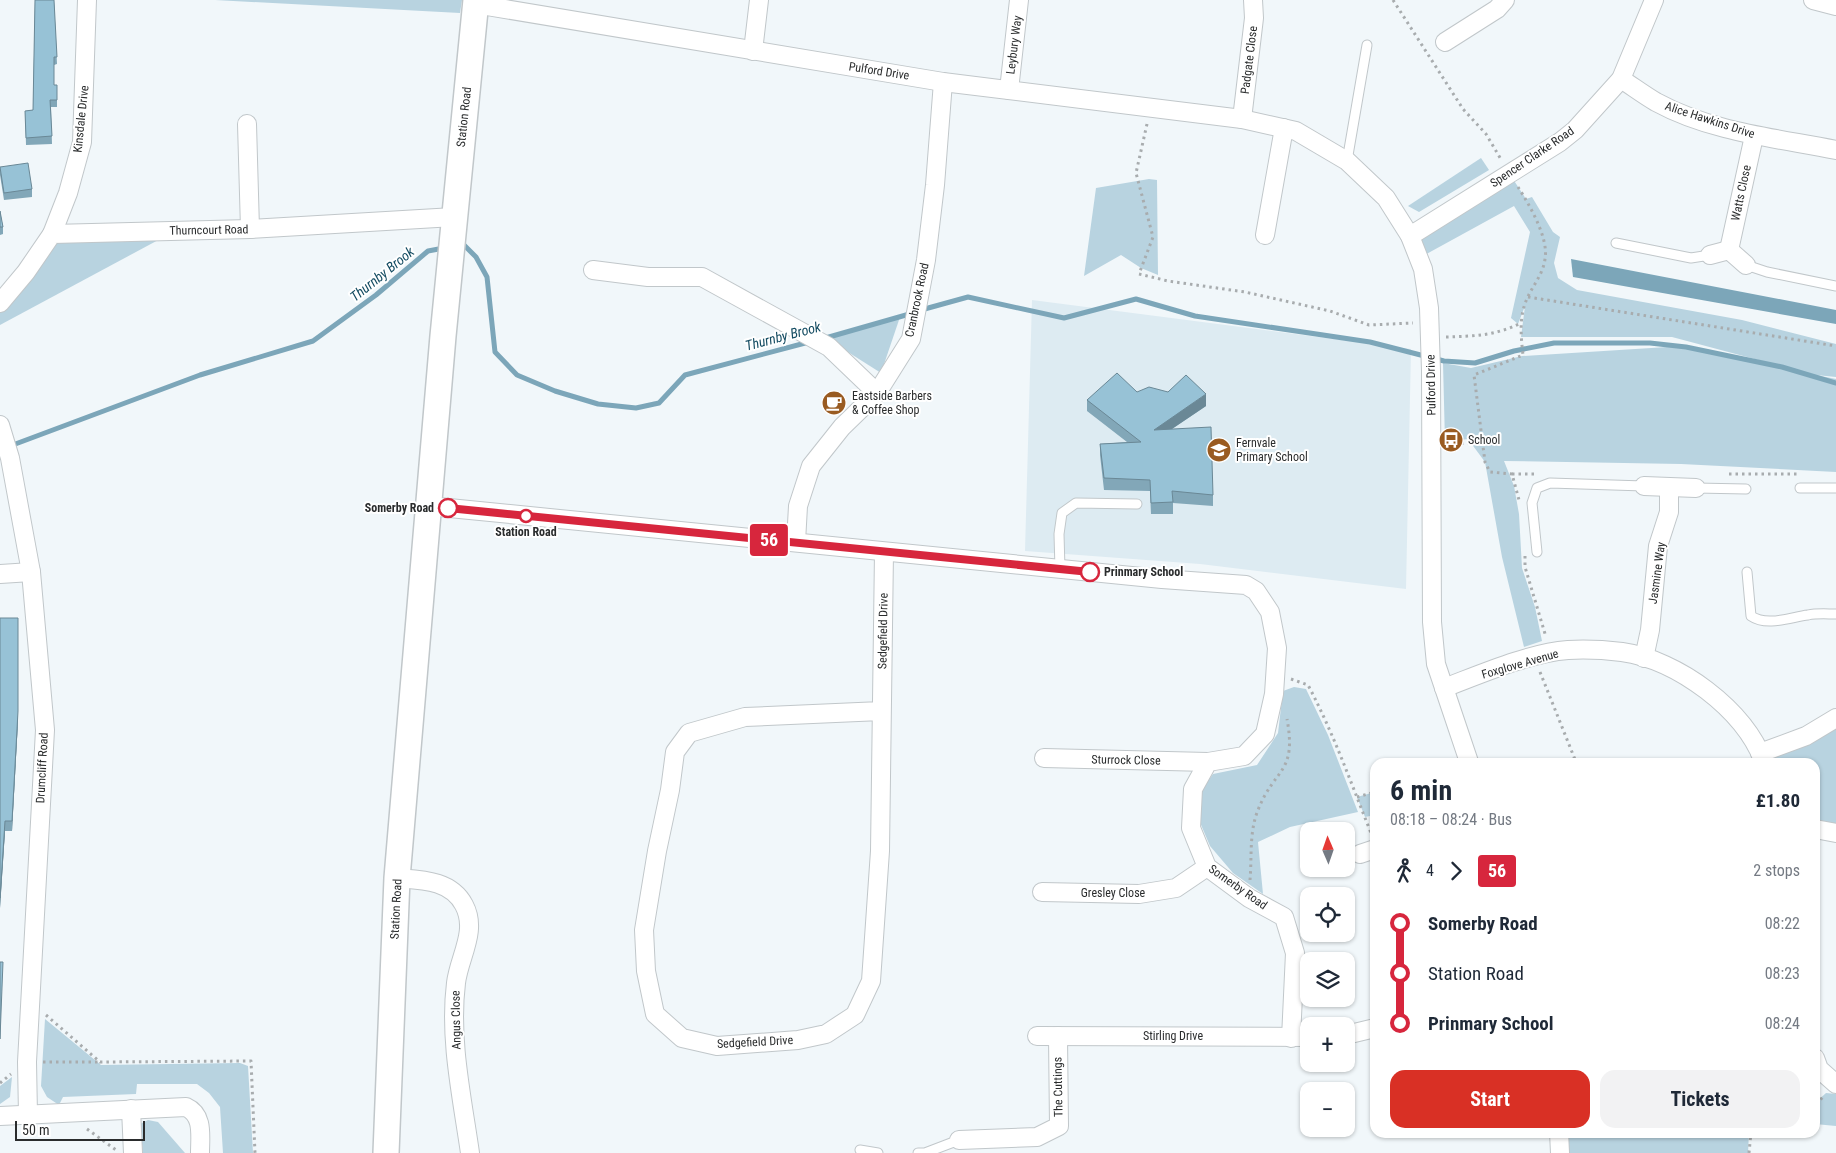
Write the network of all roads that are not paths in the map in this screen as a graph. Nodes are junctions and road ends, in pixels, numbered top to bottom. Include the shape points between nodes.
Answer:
1 (87, 0) edge
2 (759, 0) edge
3 (1019, 0) edge
4 (1254, 0) edge
5 (1505, 0) edge
6 (1654, 0) edge
7 (1813, 0) edge
8 (475, 2) edge
9 (1836, 6) edge
10 (1445, 42) dead end
11 (1367, 45) dead end
12 (753, 51) junction
13 (1621, 79) junction
14 (943, 82) junction
15 (1009, 90) junction
16 (1242, 120) junction
17 (247, 124) dead end
18 (1284, 128) junction
19 (1754, 136) junction
20 (1836, 150) edge
21 (1347, 161) junction
22 (454, 218) junction
23 (250, 229) junction
24 (52, 234) junction
25 (1265, 235) dead end
26 (1410, 236) junction
27 (1616, 243) dead end
28 (1729, 250) junction
29 (1710, 255) joint
30 (1746, 265) joint
31 (593, 270) dead end
32 (1836, 286) edge
33 (0, 304) edge
34 (877, 393) junction
35 (1, 429) edge
36 (1644, 486) joint
37 (1669, 488) junction
38 (1696, 488) joint
39 (1800, 488) dead end
40 (1836, 488) edge
41 (1746, 489) dead end
42 (1138, 504) dead end
43 (429, 506) junction
44 (796, 542) junction
45 (884, 552) junction
46 (1537, 552) dead end
47 (1060, 569) junction
48 (31, 572) junction
49 (1746, 572) dead end
50 (0, 574) edge
51 (1836, 614) edge
52 (1644, 658) junction
53 (1444, 688) junction
54 (881, 711) junction
55 (1836, 718) edge
56 (1044, 758) dead end
57 (1468, 758) edge
58 (1762, 758) edge
59 (1208, 762) junction
60 (1820, 830) edge
61 (1836, 834) edge
62 (1207, 867) junction
63 (397, 878) junction
64 (1042, 892) dead end
65 (1370, 1029) edge
66 (1355, 1032) edge
67 (1037, 1036) dead end
68 (1058, 1036) junction
69 (1300, 1037) edge
70 (1820, 1070) edge
71 (1836, 1084) edge
72 (131, 1108) junction
73 (28, 1115) junction
74 (0, 1116) edge
75 (1559, 1138) edge
76 (959, 1140) joint
77 (860, 1150) dead end
78 (133, 1153) edge
79 (200, 1153) edge
80 (386, 1153) edge
81 (470, 1153) edge
82 (878, 1153) edge
83 (918, 1153) edge
84 (1560, 1153) edge

1 - 24 street, Kinsdale Drive via 82,142 68,193
2 - 12 street
3 - 15 street, Leybury Way
4 - 16 street, Padgate Close
5 - 10 street via 1497,9
6 - 13 street, Spencer Clarke Road
7 - 9 street
8 - 12 street, Pulford Drive
8 - 22 street, Station Road
11 - 21 lane
12 - 14 street, Pulford Drive
13 - 19 street, Alice Hawkins Drive via 1656,102
13 - 26 street, Spencer Clarke Road via 1575,130
14 - 15 street, Pulford Drive
14 - 34 street, Cranbrook Road via 926,260 911,339
15 - 16 street, Pulford Drive
16 - 18 street, Pulford Drive
17 - 23 street
18 - 21 street, Pulford Drive via 1296,131
18 - 25 street
19 - 20 street, Alice Hawkins Drive
19 - 28 street, Watts Close
21 - 26 street, Pulford Drive via 1386,198
22 - 23 street, Thurncourt Road
22 - 43 street, Station Road
23 - 24 street, Thurncourt Road
24 - 33 street
26 - 53 street, Pulford Drive via 1423,269 1430,330 1432,622 1436,664
27 - 29 lane via 1691,258
28 - 29 street
28 - 30 street
30 - 32 lane
31 - 34 street via 648,277 702,277 829,347
34 - 44 street, Cranbrook Road via 842,427 811,466 798,506
35 - 48 street, Drumcliff Road via 10,458
36 - 37 street
36 - 46 lane via 1550,483 1537,488 1532,503
37 - 38 street
37 - 52 street, Jasmine Way via 1669,512 1658,546
38 - 41 lane
39 - 40 lane
42 - 47 lane via 1076,503 1062,513
43 - 44 street
43 - 63 street, Station Road
44 - 45 street
45 - 47 street
45 - 54 street, Sedgefield Drive
47 - 59 street via 1246,585 1256,591 1270,612 1277,648 1276,679 1265,734 1244,756
48 - 50 street
48 - 73 street, Drumcliff Road via 45,730 29,1013
49 - 51 lane via 1751,616 1757,620
52 - 53 street, Foxglove Avenue via 1621,652 1567,650 1507,665
52 - 58 street, Foxglove Avenue via 1686,676 1730,709
53 - 57 street, Pulford Drive
54 - 54 street, Sedgefield Drive via 880,850 871,981 855,1015 826,1034 798,1040 717,1046 682,1038 655,1014 646,971 644,930 675,752 689,733 745,717
55 - 58 street
56 - 59 street, Sturrock Close
59 - 62 street, Somerby Road via 1193,788 1191,828
60 - 61 street
62 - 64 street, Gresley Close via 1176,888 1139,894
62 - 69 street, Somerby Road via 1249,898 1284,917 1294,953
63 - 80 street, Station Road
63 - 81 street, Angus Close via 446,886 465,906 469,935 456,982 456,1032 457,1069
65 - 66 street
67 - 68 street, Stirling Drive
68 - 69 street, Stirling Drive
68 - 76 street, The Cuttings via 1059,1126 1037,1137
70 - 71 street
72 - 73 street
72 - 78 street
72 - 79 street via 176,1106 194,1110 199,1122
73 - 74 street
75 - 84 street
76 - 83 lane
77 - 82 lane

